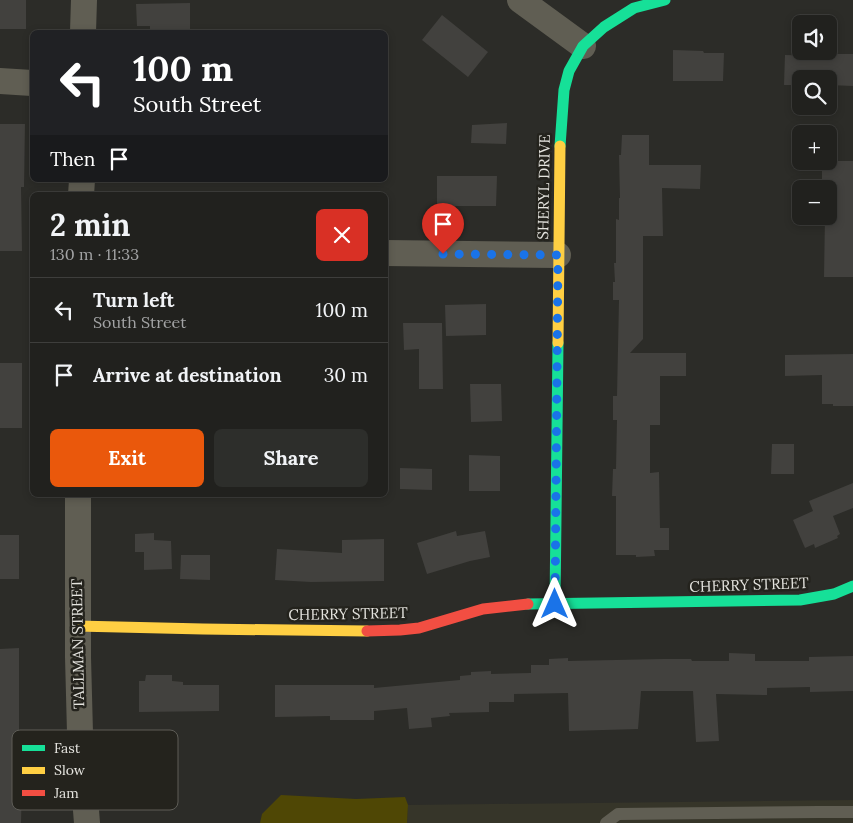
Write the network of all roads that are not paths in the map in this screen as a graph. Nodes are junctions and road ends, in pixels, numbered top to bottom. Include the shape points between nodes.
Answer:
1 (84, 0) edge
2 (520, 0) edge
3 (665, 0) edge
4 (84, 30) edge
5 (583, 46) junction
6 (0, 81) edge
7 (30, 82) edge
8 (388, 253) edge
9 (558, 255) junction
10 (78, 497) edge
11 (853, 586) edge
12 (555, 604) junction
13 (77, 626) junction
14 (80, 730) edge
15 (86, 810) edge
16 (853, 812) edge
17 (87, 823) edge
18 (606, 823) edge

1 - 4 street
2 - 5 street
3 - 5 street, SHERYL DRIVE via 634,8 604,27
5 - 9 street, SHERYL DRIVE via 569,71 564,90
6 - 7 street
8 - 9 street
9 - 12 street, SHERYL DRIVE
10 - 13 street, TALLMAN STREET
11 - 12 street, CHERRY STREET via 800,600
12 - 13 street, CHERRY STREET via 484,609 419,628 400,630
13 - 14 street, TALLMAN STREET
15 - 17 street, TALLMAN STREET
16 - 18 lane via 618,814

